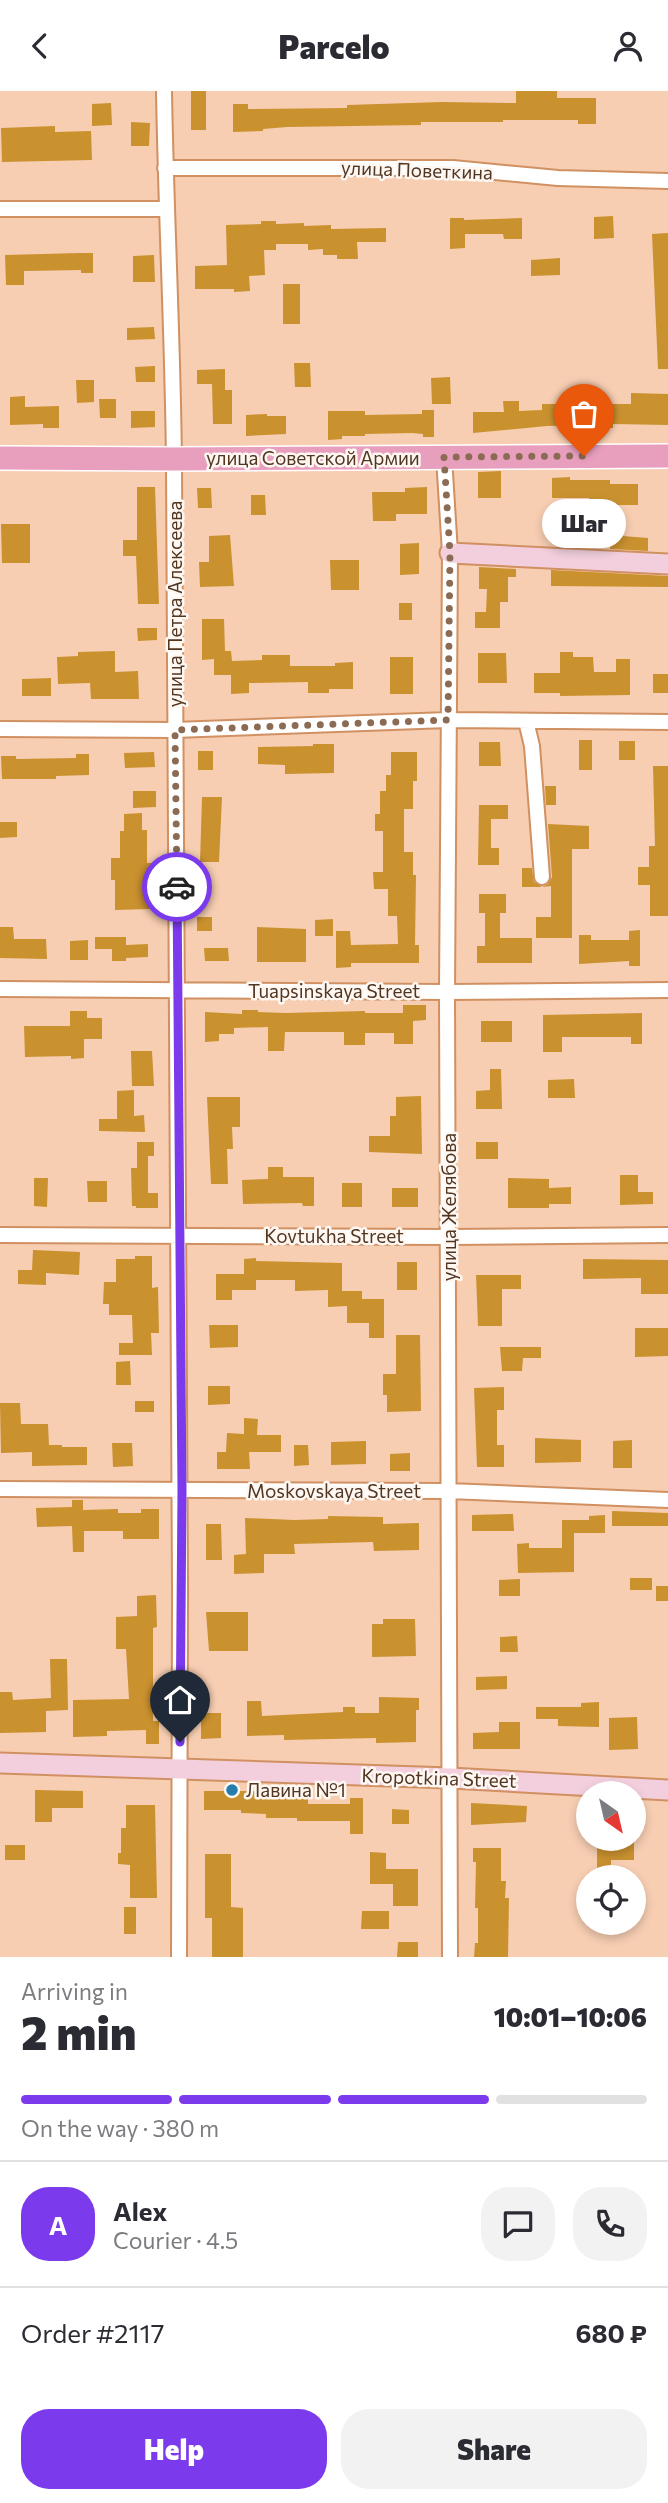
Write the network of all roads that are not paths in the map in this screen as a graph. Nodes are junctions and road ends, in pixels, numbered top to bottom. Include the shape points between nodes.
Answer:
1 (164, 91) edge
2 (165, 168) junction
3 (668, 181) edge
4 (0, 209) edge
5 (165, 209) junction
6 (668, 456) edge
7 (444, 457) junction
8 (0, 458) edge
9 (174, 459) junction
10 (450, 553) junction
11 (668, 564) edge
12 (448, 720) junction
13 (526, 721) junction
14 (668, 722) edge
15 (0, 729) edge
16 (175, 730) junction
17 (542, 877) dead end
18 (0, 989) edge
19 (668, 990) edge
20 (179, 991) junction
21 (447, 992) junction
22 (0, 1235) edge
23 (668, 1235) edge
24 (179, 1236) junction
25 (450, 1237) junction
26 (0, 1489) edge
27 (182, 1491) junction
28 (449, 1491) junction
29 (668, 1500) edge
30 (0, 1763) edge
31 (180, 1770) junction
32 (450, 1777) junction
33 (668, 1790) edge
34 (179, 1957) edge
35 (450, 1957) edge

1 - 2 street, улица Петра Алексеева
2 - 3 street, улица Поветкина via 453,168 558,178
2 - 5 street, улица Петра Алексеева
4 - 5 street
5 - 9 street, улица Петра Алексеева
6 - 7 main road, улица Советской Армии
7 - 9 main road, улица Советской Армии
7 - 10 street, улица Желябова
8 - 9 main road, улица Советской Армии
9 - 16 street, улица Петра Алексеева
10 - 11 main road
10 - 12 street, улица Желябова
12 - 13 street
12 - 16 street
12 - 21 street, улица Желябова
13 - 14 street
13 - 17 street
15 - 16 street
16 - 20 street, улица Петра Алексеева
18 - 20 street, Tuapsinskaya Street
19 - 21 street, Tuapsinskaya Street
20 - 21 street, Tuapsinskaya Street
20 - 24 street, улица Петра Алексеева
21 - 25 street, улица Желябова
22 - 24 street, Kovtukha Street
23 - 25 street, Kovtukha Street
24 - 25 street, Kovtukha Street
24 - 27 street, улица Петра Алексеева
25 - 28 street, улица Желябова
26 - 27 street, Moskovskaya Street
27 - 28 street, Moskovskaya Street
27 - 31 street, улица Петра Алексеева
28 - 29 street, Moskovskaya Street
28 - 32 street, улица Желябова
30 - 31 main road, Kropotkina Street
31 - 32 main road, Kropotkina Street
31 - 34 street, улица Петра Алексеева
32 - 33 main road, Kropotkina Street
32 - 35 street, улица Желябова

